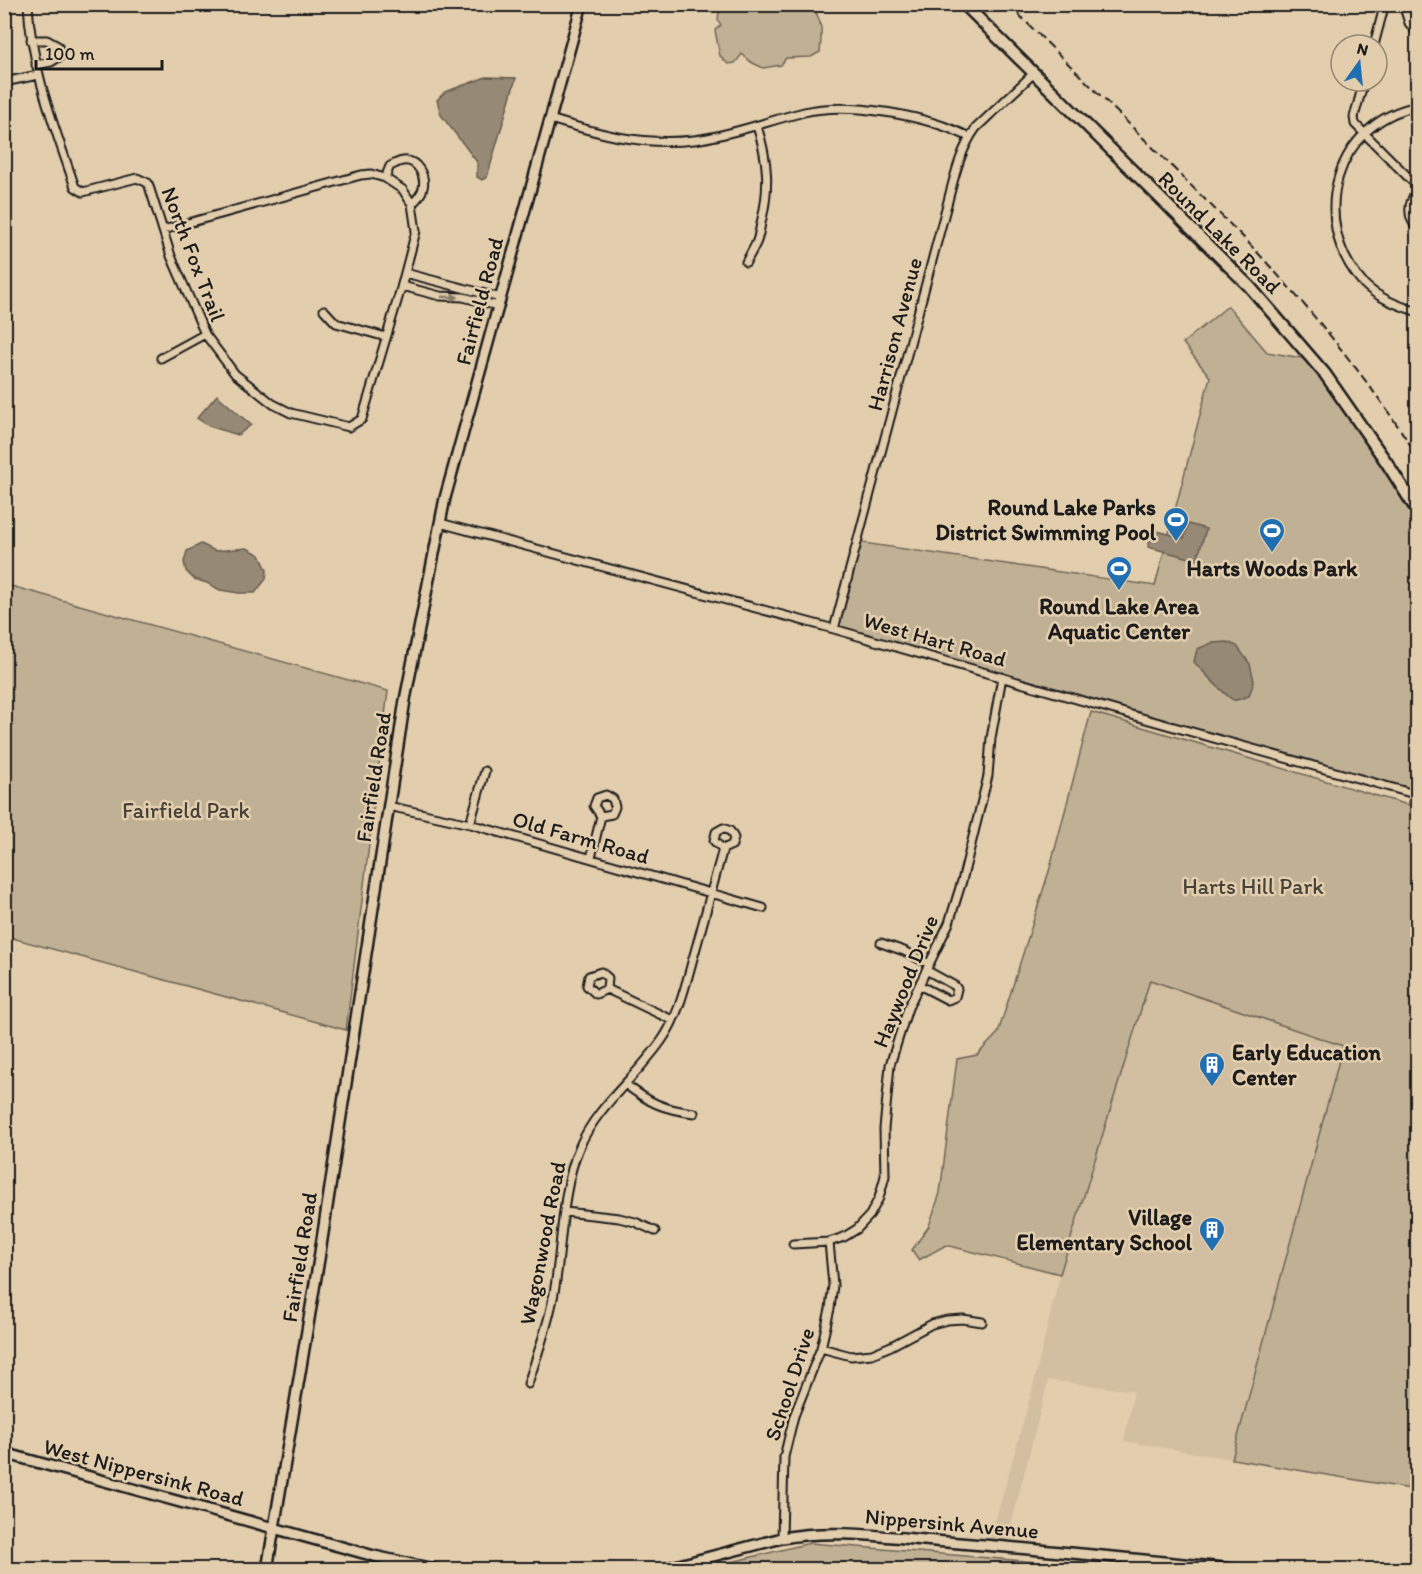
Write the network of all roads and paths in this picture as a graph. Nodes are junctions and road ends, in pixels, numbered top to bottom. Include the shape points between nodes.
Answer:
1 (28, 4) edge
2 (582, 4) edge
3 (964, 4) edge
4 (1388, 4) edge
5 (1403, 4) edge
6 (1377, 33) edge
7 (1418, 34) edge
8 (31, 40) junction
9 (36, 65) junction
10 (1034, 74) junction
11 (38, 75) junction
12 (4, 82) edge
13 (1361, 93) edge
14 (1418, 106) edge
15 (550, 119) junction
16 (757, 126) junction
17 (1363, 133) junction
18 (969, 137) junction
19 (385, 178) junction
20 (1418, 188) edge
21 (412, 204) junction
22 (1418, 229) edge
23 (163, 230) junction
24 (746, 262) dead end
25 (406, 270) junction
26 (402, 286) junction
27 (500, 302) junction
28 (324, 310) dead end
29 (1418, 312) edge
30 (205, 334) junction
31 (386, 337) junction
32 (161, 358) dead end
33 (1418, 512) edge
34 (440, 523) junction
35 (834, 629) junction
36 (1002, 677) junction
37 (485, 771) dead end
38 (1418, 795) edge
39 (388, 806) junction
40 (602, 816) dead end
41 (470, 825) junction
42 (723, 849) dead end
43 (591, 858) junction
44 (711, 892) junction
45 (764, 908) dead end
46 (881, 943) dead end
47 (928, 967) junction
48 (919, 985) junction
49 (607, 988) dead end
50 (672, 1020) junction
51 (625, 1084) junction
52 (694, 1113) dead end
53 (565, 1212) junction
54 (655, 1231) dead end
55 (829, 1242) junction
56 (793, 1244) dead end
57 (982, 1322) dead end
58 (820, 1348) junction
59 (528, 1384) dead end
60 (4, 1453) edge
61 (274, 1528) junction
62 (782, 1538) junction
63 (267, 1569) edge
64 (438, 1569) edge
65 (660, 1569) edge
66 (1243, 1569) edge

1 - 8 street, North Fox Trail
2 - 15 street, Fairfield Road
3 - 10 main road, Round Lake Road
4 - 6 street
5 - 7 street via 1409,23
8 - 9 street, North Fox Trail
8 - 9 street via 47,40 58,46 58,57
9 - 11 street, North Fox Trail
10 - 18 street, Harrison Avenue
10 - 33 main road, Round Lake Road via 1286,327 1325,374
11 - 12 street
11 - 23 street, North Fox Trail via 75,187 82,192 137,178 148,183
13 - 17 street via 1354,117
14 - 17 street via 1387,117
15 - 16 street via 617,138 644,141 694,140
15 - 27 street, Fairfield Road
16 - 18 street via 807,111 839,108 918,118
16 - 24 street via 765,153 767,188 757,241
17 - 20 street
17 - 29 street via 1342,166 1335,188 1337,236 1349,264 1363,282 1394,304
18 - 35 street, Harrison Avenue via 945,212
19 - 21 street via 403,190
19 - 21 street via 390,166 404,160 415,164 424,186
19 - 23 street via 361,175
20 - 22 street via 1409,206
21 - 25 street, North Fox Trail via 416,231
23 - 30 street, North Fox Trail
25 - 26 street, North Fox Trail
25 - 27 street
26 -> 27 street via 440,296
26 - 31 street, North Fox Trail
27 - 34 street, Fairfield Road
28 - 31 street via 336,322
30 - 31 street, North Fox Trail via 235,374 273,404 291,413 349,427 362,419
30 - 32 street
34 - 35 street, West Hart Road
34 - 39 street, Fairfield Road
35 - 36 street, West Hart Road
36 - 38 street, West Hart Road
36 - 47 street, Haywood Drive via 977,823 949,922
37 - 41 street
39 - 41 street, Old Farm Road
39 - 61 street, Fairfield Road via 323,1238
40 - 43 street
41 - 43 street, Old Farm Road
42 - 44 street, Wagonwood Road
43 - 44 street, Old Farm Road
44 - 45 street, Old Farm Road
44 - 50 street, Wagonwood Road via 683,996
46 - 47 street via 904,951
47 - 48 street, Haywood Drive
47 - 48 street via 955,986 955,997 948,1000
48 - 55 street, Haywood Drive via 890,1065 884,1130 885,1176 879,1198 857,1229
49 - 50 street
50 - 51 street, Wagonwood Road via 664,1038
51 - 52 street via 657,1106
51 - 53 street, Wagonwood Road via 603,1108 578,1150
53 - 54 street via 619,1218
53 - 59 street, Wagonwood Road via 555,1289
55 - 56 street, Haywood Drive
55 - 58 street, School Drive via 833,1285
57 - 58 street via 963,1319 932,1324 872,1354 851,1356
58 - 62 street, School Drive via 794,1416 784,1457
60 - 61 street, West Nippersink Road
61 - 63 street, Fairfield Road
61 - 64 street, West Nippersink Road
62 - 65 street, Nippersink Avenue
62 - 66 street, Nippersink Avenue via 852,1534

